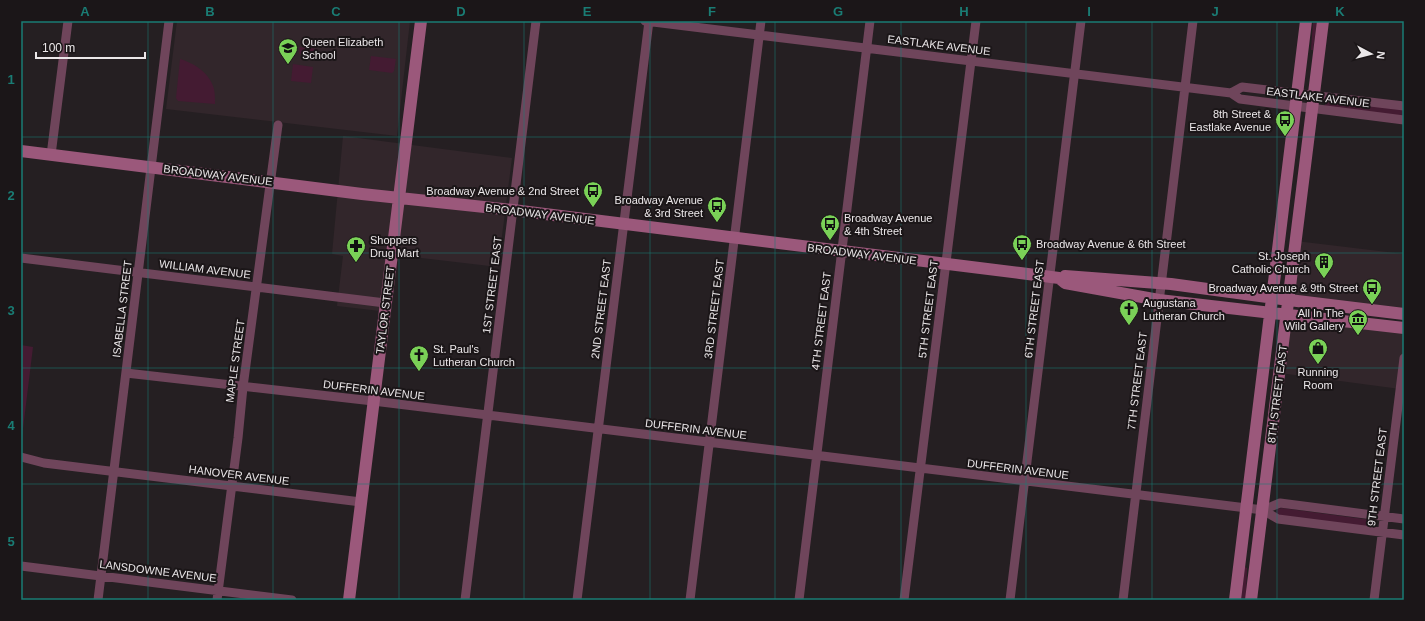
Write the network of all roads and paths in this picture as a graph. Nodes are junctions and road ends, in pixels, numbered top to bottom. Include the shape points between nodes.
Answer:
1 (68, 21) edge
2 (169, 21) edge
3 (421, 21) edge
4 (536, 21) edge
5 (645, 21) edge
6 (649, 21) edge
7 (761, 21) edge
8 (870, 21) edge
9 (976, 21) edge
10 (1081, 21) edge
11 (1193, 21) edge
12 (1306, 21) edge
13 (1323, 21) edge
14 (760, 35) junction
15 (867, 48) junction
16 (971, 62) junction
17 (1075, 73) junction
18 (1185, 87) junction
19 (1231, 93) junction
20 (1297, 93) junction
21 (1314, 95) junction
22 (1296, 106) junction
23 (1404, 106) edge
24 (1313, 108) junction
25 (1404, 120) edge
26 (278, 125) dead end
27 (21, 151) edge
28 (51, 155) junction
29 (151, 167) junction
30 (270, 182) junction
31 (398, 197) junction
32 (513, 210) junction
33 (624, 224) junction
34 (735, 238) junction
35 (842, 252) junction
36 (21, 258) edge
37 (946, 264) junction
38 (138, 273) junction
39 (1054, 278) junction
40 (1161, 283) junction
41 (257, 287) junction
42 (1272, 297) junction
43 (1159, 300) junction
44 (1289, 300) junction
45 (386, 303) junction
46 (1270, 313) junction
47 (1287, 314) junction
48 (1404, 314) edge
49 (1404, 328) edge
50 (1404, 358) edge
51 (126, 373) junction
52 (243, 387) junction
53 (373, 401) junction
54 (488, 416) junction
55 (599, 429) junction
56 (709, 443) junction
57 (817, 456) junction
58 (21, 457) edge
59 (920, 469) junction
60 (114, 471) junction
61 (1024, 482) junction
62 (231, 486) junction
63 (1136, 496) junction
64 (361, 502) junction
65 (1247, 509) junction
66 (1263, 510) junction
67 (1385, 517) junction
68 (1404, 519) edge
69 (1383, 532) junction
70 (1404, 535) edge
71 (21, 566) edge
72 (101, 576) junction
73 (217, 595) edge
74 (98, 600) edge
75 (292, 600) edge
76 (349, 600) edge
77 (465, 600) edge
78 (577, 600) edge
79 (690, 600) edge
80 (799, 600) edge
81 (904, 600) edge
82 (1010, 600) edge
83 (1123, 600) edge
84 (1235, 600) edge
85 (1251, 600) edge
86 (1374, 600) edge

1 - 28 street
2 - 29 street, ISABELLA STREET
3 - 31 main road, TAYLOR STREET
4 - 32 street, 1ST STREET EAST
5 - 6 street, EASTLAKE AVENUE
6 - 14 street, EASTLAKE AVENUE
6 - 33 street, 2ND STREET EAST
7 - 14 street, 3RD STREET EAST
8 - 15 street, 4TH STREET EAST
9 - 16 street, 5TH STREET EAST
10 - 17 street, 6TH STREET EAST
11 - 18 street, 7TH STREET EAST
12 - 20 main road, 8TH STREET EAST
13 - 21 main road, 8TH STREET EAST
14 - 15 street, EASTLAKE AVENUE
14 - 34 street, 3RD STREET EAST
15 - 16 street, EASTLAKE AVENUE
15 - 35 street, 4TH STREET EAST
16 - 17 street, EASTLAKE AVENUE
16 - 37 street, 5TH STREET EAST
17 - 18 street, EASTLAKE AVENUE
17 - 39 street, 6TH STREET EAST
18 - 19 street, EASTLAKE AVENUE
18 - 40 street, 7TH STREET EAST
19 - 20 street, EASTLAKE AVENUE via 1242,87
19 - 22 street, EASTLAKE AVENUE via 1240,99
20 - 21 street, EASTLAKE AVENUE
20 - 22 main road, 8TH STREET EAST
21 - 23 street, EASTLAKE AVENUE
21 - 24 main road, 8TH STREET EAST
22 - 24 street, EASTLAKE AVENUE
22 - 42 main road, 8TH STREET EAST
24 - 25 street, EASTLAKE AVENUE
24 - 44 main road, 8TH STREET EAST
26 - 30 street, MAPLE STREET
27 - 28 main road, BROADWAY AVENUE
28 - 29 main road, BROADWAY AVENUE
29 - 30 main road, BROADWAY AVENUE
29 - 38 street, ISABELLA STREET
30 - 31 main road, BROADWAY AVENUE
30 - 41 street, MAPLE STREET
31 - 32 main road, BROADWAY AVENUE
31 - 45 main road, TAYLOR STREET
32 - 33 main road, BROADWAY AVENUE
32 - 54 street, 1ST STREET EAST
33 - 34 main road, BROADWAY AVENUE
33 - 55 street, 2ND STREET EAST
34 - 35 main road, BROADWAY AVENUE
34 - 56 street, 3RD STREET EAST
35 - 37 main road, BROADWAY AVENUE
35 - 57 street, 4TH STREET EAST
36 - 38 street, WILLIAM AVENUE
37 - 39 main road, BROADWAY AVENUE
37 - 59 street, 5TH STREET EAST
38 - 41 street, WILLIAM AVENUE
38 - 51 street, ISABELLA STREET
39 - 40 main road, BROADWAY AVENUE via 1066,275
39 - 43 main road, BROADWAY AVENUE via 1065,283
39 - 61 street, 6TH STREET EAST
40 - 42 main road, BROADWAY AVENUE
40 - 43 street, 7TH STREET EAST
41 - 45 street, WILLIAM AVENUE
41 - 52 street, MAPLE STREET
42 - 44 main road, BROADWAY AVENUE
42 - 46 main road, 8TH STREET EAST
43 - 46 main road, BROADWAY AVENUE
43 - 63 street, 7TH STREET EAST
44 - 47 main road, 8TH STREET EAST
44 - 48 main road, BROADWAY AVENUE
45 - 53 main road, TAYLOR STREET
46 - 47 main road, BROADWAY AVENUE
46 - 65 main road, 8TH STREET EAST
47 - 49 main road, BROADWAY AVENUE
47 - 66 main road, 8TH STREET EAST
50 - 67 street, 9TH STREET EAST
51 - 52 street, DUFFERIN AVENUE
51 - 60 street, ISABELLA STREET
52 - 53 street, DUFFERIN AVENUE
52 - 62 street, MAPLE STREET
53 - 54 street, DUFFERIN AVENUE
53 - 64 main road, TAYLOR STREET
54 - 55 street, DUFFERIN AVENUE
54 - 77 street, 1ST STREET EAST
55 - 56 street, DUFFERIN AVENUE
55 - 78 street, 2ND STREET EAST
56 - 57 street, DUFFERIN AVENUE
56 - 79 street, 3RD STREET EAST
57 - 59 street, DUFFERIN AVENUE
57 - 80 street, 4TH STREET EAST
58 - 60 street, HANOVER AVENUE via 44,463
59 - 61 street, DUFFERIN AVENUE
59 - 81 street, 5TH STREET EAST
60 - 62 street, HANOVER AVENUE
60 - 72 street, ISABELLA STREET
61 - 63 street, DUFFERIN AVENUE
61 - 82 street, 6TH STREET EAST
62 - 64 street, HANOVER AVENUE
62 - 73 street, MAPLE STREET
63 - 65 street, DUFFERIN AVENUE
63 - 83 street, 7TH STREET EAST
64 - 76 main road, TAYLOR STREET
65 - 66 street, DUFFERIN AVENUE
65 - 84 main road, 8TH STREET EAST
66 - 67 street, DUFFERIN AVENUE via 1280,503
66 - 69 street, DUFFERIN AVENUE via 1278,519
66 - 85 main road, 8TH STREET EAST
67 - 68 street, DUFFERIN AVENUE
67 - 69 street, 9TH STREET EAST
69 - 70 street, DUFFERIN AVENUE
69 - 86 street, 9TH STREET EAST
71 - 72 street, LANSDOWNE AVENUE
72 - 73 street, LANSDOWNE AVENUE
72 - 74 street, ISABELLA STREET
73 - 75 street, LANSDOWNE AVENUE

